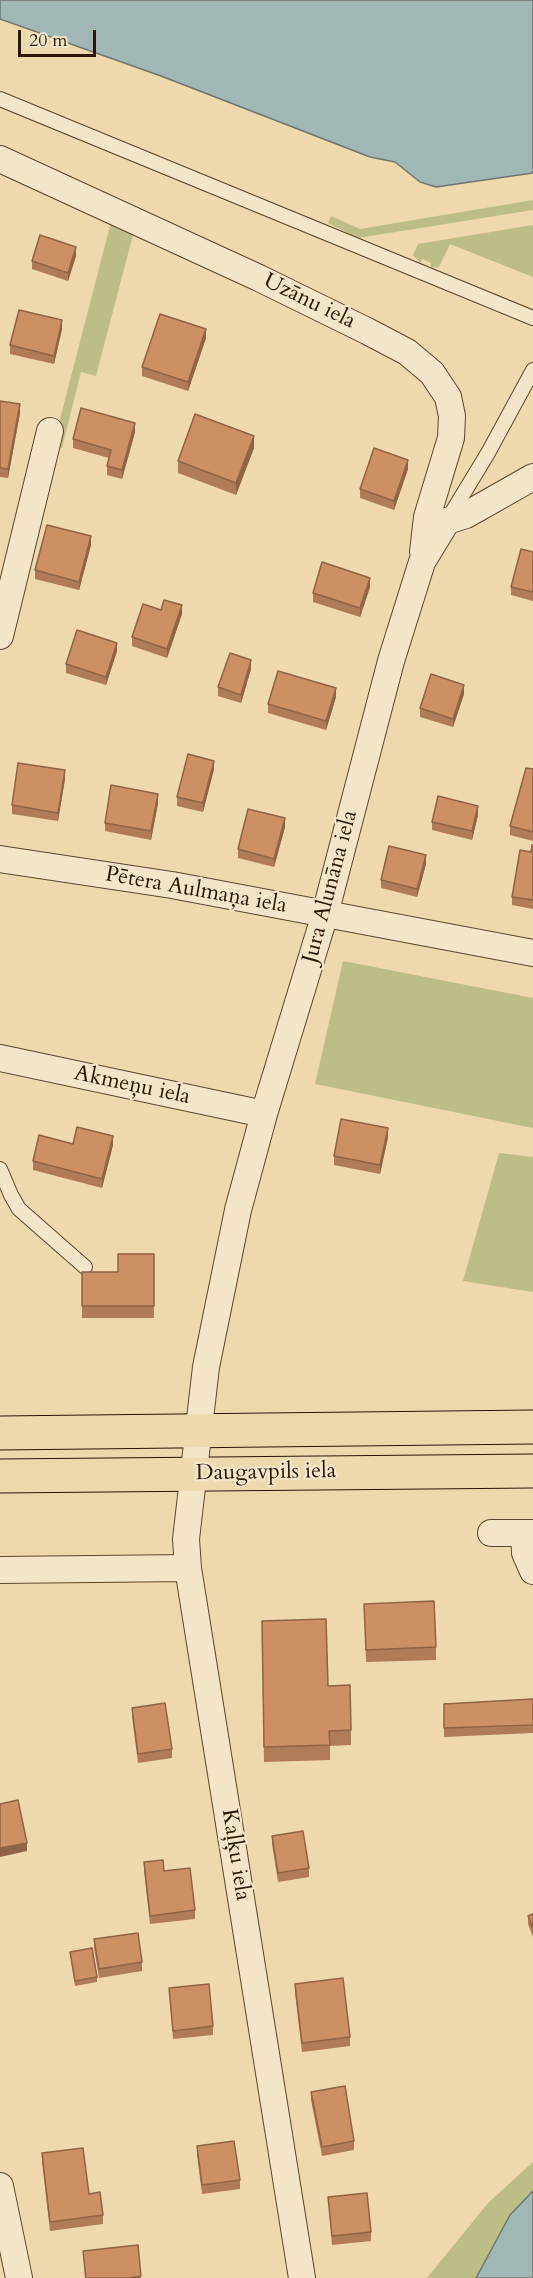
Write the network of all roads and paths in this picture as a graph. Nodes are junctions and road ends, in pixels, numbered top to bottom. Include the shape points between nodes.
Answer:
1 (0, 99) edge
2 (0, 159) edge
3 (533, 318) edge
4 (533, 370) edge
5 (50, 431) dead end
6 (533, 477) edge
7 (447, 521) junction
8 (422, 562) junction
9 (0, 636) edge
10 (0, 859) edge
11 (325, 914) junction
12 (533, 953) edge
13 (0, 1058) edge
14 (264, 1114) junction
15 (0, 1169) edge
16 (85, 1267) dead end
17 (533, 1427) edge
18 (199, 1431) junction
19 (0, 1432) edge
20 (533, 1471) edge
21 (195, 1474) junction
22 (0, 1476) edge
23 (491, 1533) dead end
24 (528, 1533) edge
25 (188, 1568) junction
26 (0, 1570) edge
27 (533, 1572) edge
28 (0, 2186) edge
29 (19, 2278) edge
30 (303, 2278) edge

1 - 3 lane
2 - 8 street, Uzānu iela via 367,330 432,372 448,397 451,438 427,518
4 - 7 lane, Jura Alunāna iela
5 - 9 street
6 - 7 street via 466,515
7 - 8 street, Jura Alunāna iela
8 - 11 street, Jura Alunāna iela via 391,661
10 - 11 street, Pētera Aulmaņa iela via 172,885
11 - 12 street, Pētera Aulmaņa iela
11 - 14 street, Jura Alunāna iela
13 - 14 street, Akmeņu iela
14 - 18 street, Jura Alunāna iela via 238,1210 206,1367
15 - 16 lane via 19,1209
17 - 18 highway, Daugavpils iela
18 - 19 highway, Daugavpils iela
18 - 21 street, Kaļķu iela
20 - 21 highway, Daugavpils iela
21 - 22 highway, Daugavpils iela
21 - 25 street, Kaļķu iela via 186,1539
23 - 24 street
24 - 27 street via 525,1553
25 - 26 street
25 - 30 street, Kaļķu iela
28 - 29 street

